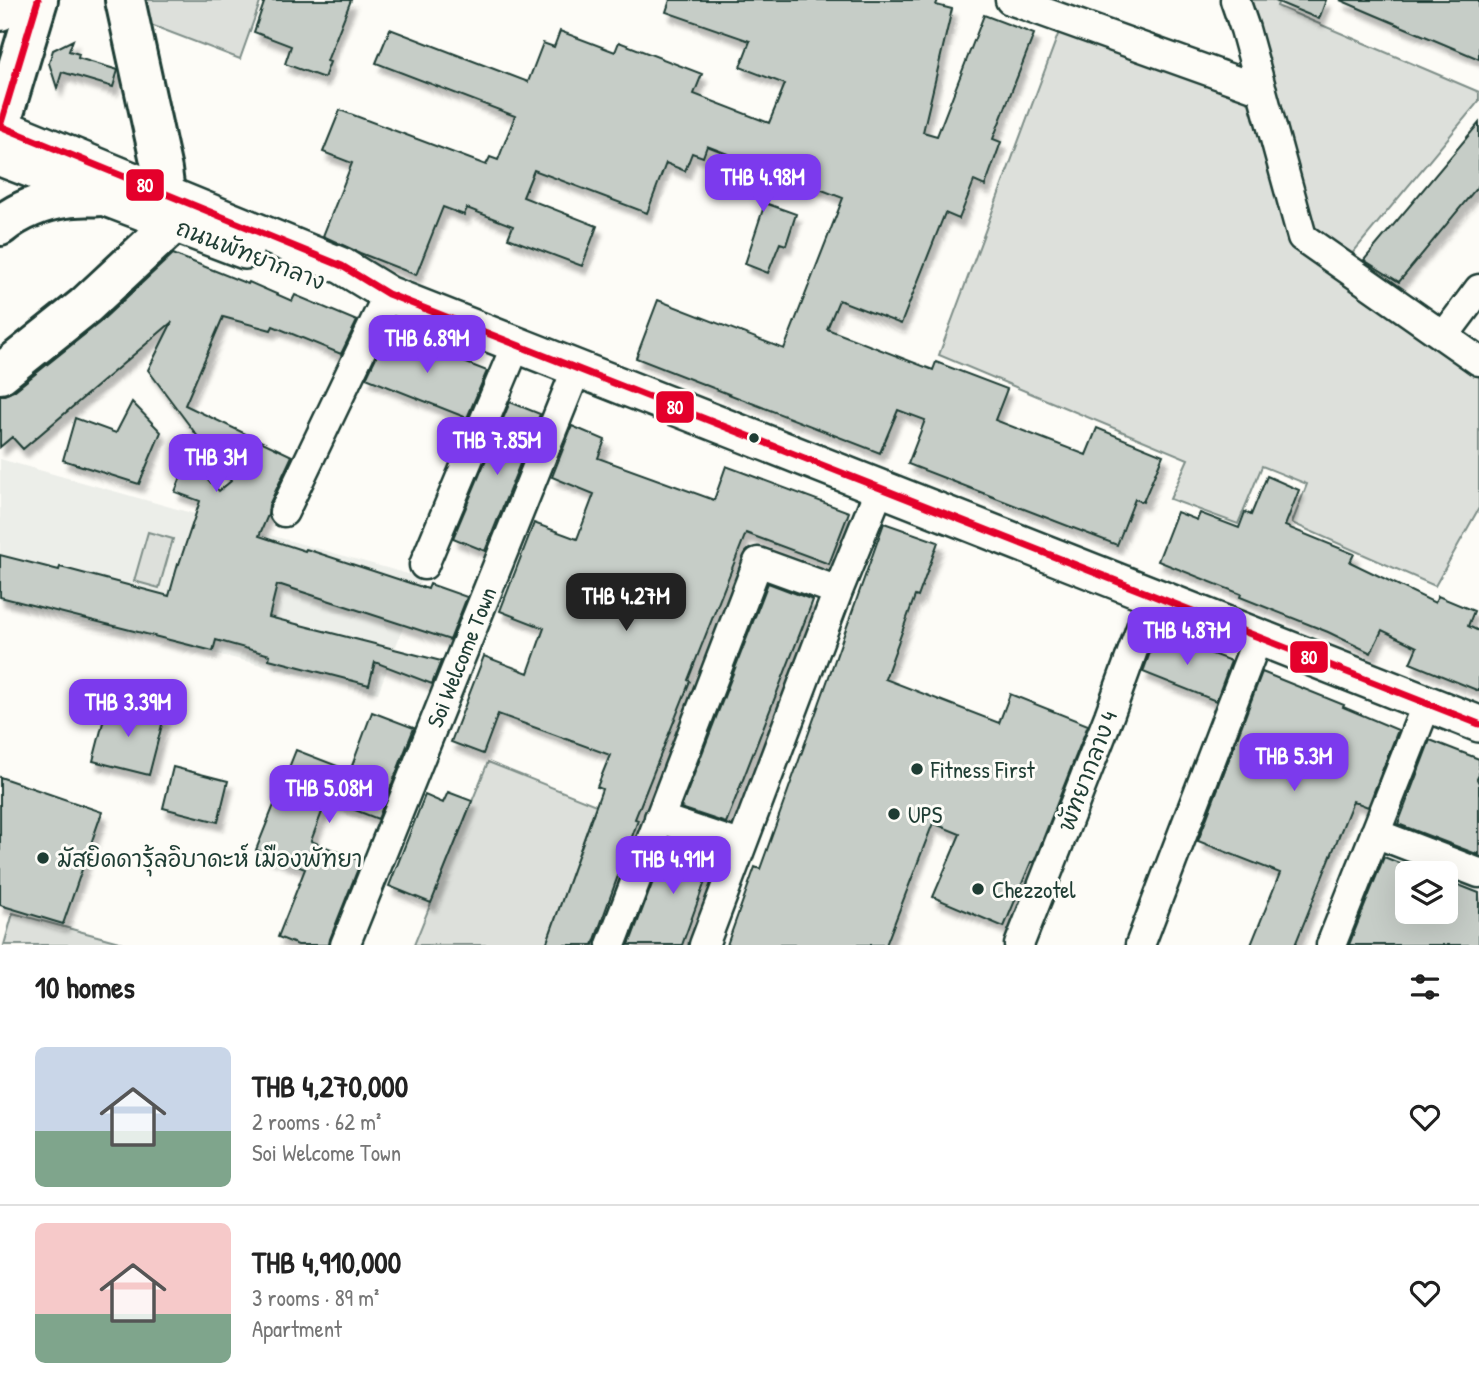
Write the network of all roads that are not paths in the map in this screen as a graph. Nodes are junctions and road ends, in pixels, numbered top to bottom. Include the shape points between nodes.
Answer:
1 (125, 0) edge
2 (1010, 0) edge
3 (1235, 0) edge
4 (18, 9) edge
5 (0, 70) edge
6 (1262, 90) junction
7 (0, 126) edge
8 (0, 158) edge
9 (100, 196) junction
10 (169, 209) junction
11 (0, 226) edge
12 (1479, 289) edge
13 (388, 294) junction
14 (1444, 336) junction
15 (516, 345) junction
16 (1479, 361) edge
17 (577, 368) junction
18 (0, 374) edge
19 (880, 488) junction
20 (284, 512) dead end
21 (424, 565) dead end
22 (838, 591) junction
23 (1153, 595) junction
24 (1258, 637) junction
25 (1427, 704) junction
26 (1479, 724) edge
27 (659, 818) junction
28 (1375, 833) junction
29 (740, 845) junction
30 (1479, 873) edge
31 (345, 945) edge
32 (611, 945) edge
33 (704, 945) edge
34 (1019, 945) edge
35 (1140, 945) edge
36 (1331, 945) edge

1 - 10 highway
2 - 6 street
3 - 6 street
4 - 5 highway
4 - 7 highway
6 - 14 street via 1302,237
7 - 10 main road, ถนนพัทยากลาง
8 - 9 main road, ถนนพัทยากลาง
9 - 10 main road, ถนนพัทยากลาง
9 - 11 highway via 40,205
10 - 13 main road, ถนนพัทยากลาง via 342,266
10 - 18 highway via 85,306
12 - 14 street
13 - 15 main road, ถนนพัทยากลาง
13 - 20 street
14 - 16 street
15 - 17 main road, ถนนพัทยากลาง
15 - 21 street
17 - 19 main road, ถนนพัทยากลาง
17 - 31 street, Soi Welcome Town
19 - 22 street
19 - 23 main road, ถนนพัทยากลาง
22 - 27 street via 758,562
22 - 29 street
23 - 24 main road, ถนนพัทยากลาง
23 - 34 street, พัทยากลาง 4
24 - 25 main road, ถนนพัทยากลาง
24 - 35 street
25 - 26 main road, ถนนพัทยากลาง
25 - 28 street
27 - 29 street
27 - 32 street
28 - 30 street
28 - 36 street
29 - 33 street

